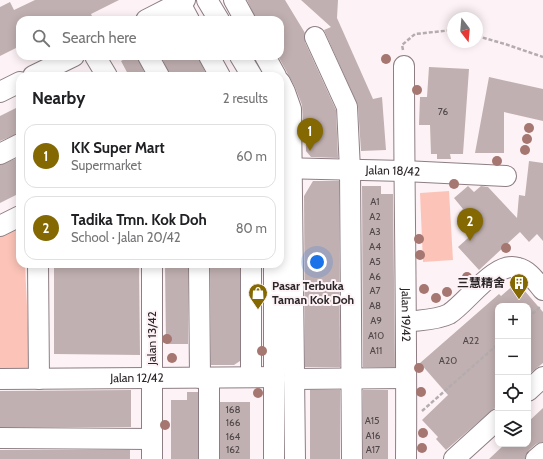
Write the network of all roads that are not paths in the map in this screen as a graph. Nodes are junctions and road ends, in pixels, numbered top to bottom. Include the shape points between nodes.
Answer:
1 (207, 0) edge
2 (234, 0) edge
3 (182, 1) edge
4 (154, 16) edge
5 (188, 16) edge
6 (217, 16) edge
7 (243, 16) edge
8 (315, 37) dead end
9 (66, 60) edge
10 (97, 60) edge
11 (150, 60) edge
12 (211, 60) edge
13 (242, 60) edge
14 (267, 60) edge
15 (404, 66) road end
16 (41, 72) edge
17 (104, 72) edge
18 (157, 72) edge
19 (218, 72) edge
20 (250, 72) edge
21 (274, 72) edge
22 (16, 84) edge
23 (284, 90) edge
24 (0, 92) edge
25 (16, 146) edge
26 (0, 154) edge
27 (286, 168) edge
28 (350, 170) junction
29 (404, 171) junction
30 (506, 176) dead end
31 (16, 218) edge
32 (0, 226) edge
33 (38, 268) edge
34 (152, 268) edge
35 (199, 268) edge
36 (251, 268) edge
37 (274, 268) edge
38 (542, 293) edge
39 (407, 322) junction
40 (251, 377) junction
41 (274, 377) junction
42 (543, 377) edge
43 (39, 378) junction
44 (204, 378) junction
45 (352, 378) junction
46 (406, 378) junction
47 (0, 379) edge
48 (152, 379) junction
49 (294, 379) junction
50 (531, 388) edge
51 (495, 422) edge
52 (0, 438) edge
53 (152, 439) junction
54 (543, 453) edge
55 (152, 459) edge
56 (209, 459) edge
57 (274, 459) edge
58 (295, 459) edge
59 (352, 459) edge
60 (406, 459) edge
61 (454, 459) edge
62 (536, 459) edge

1 - 6 street
2 - 7 street
3 - 4 street
3 - 5 street
8 - 28 street via 347,107
9 - 16 street
10 - 17 street
11 - 18 street
12 - 19 street
13 - 20 street
14 - 21 street
15 - 29 street, Jalan 19/42
22 - 24 street
23 - 27 street via 291,110
25 - 26 street
27 - 28 street, Jalan 18/42
27 - 49 street
28 - 29 street, Jalan 18/42
28 - 45 street
29 - 30 street, Jalan 18/42
29 - 39 street, Jalan 19/42
31 - 32 street
33 - 43 street
34 - 48 street, Jalan 13/42
35 - 44 street
36 - 40 street
37 - 41 street
38 - 39 street via 533,277 519,268 508,266 492,275 449,314 439,318
39 - 46 street, Jalan 19/42
40 - 41 street, Jalan 12/42
40 - 44 street, Jalan 12/42
41 - 57 street
42 - 50 street
43 - 47 street, Jalan 12/42
43 - 48 street, Jalan 12/42
44 - 48 street, Jalan 12/42
44 - 56 street
45 - 46 street
45 - 49 street
45 - 59 street
46 - 60 street, Jalan 19/42
48 - 53 street, Jalan 13/42
49 - 58 street
51 - 61 street
52 - 53 street
53 - 55 street, Jalan 13/42
54 - 62 street

